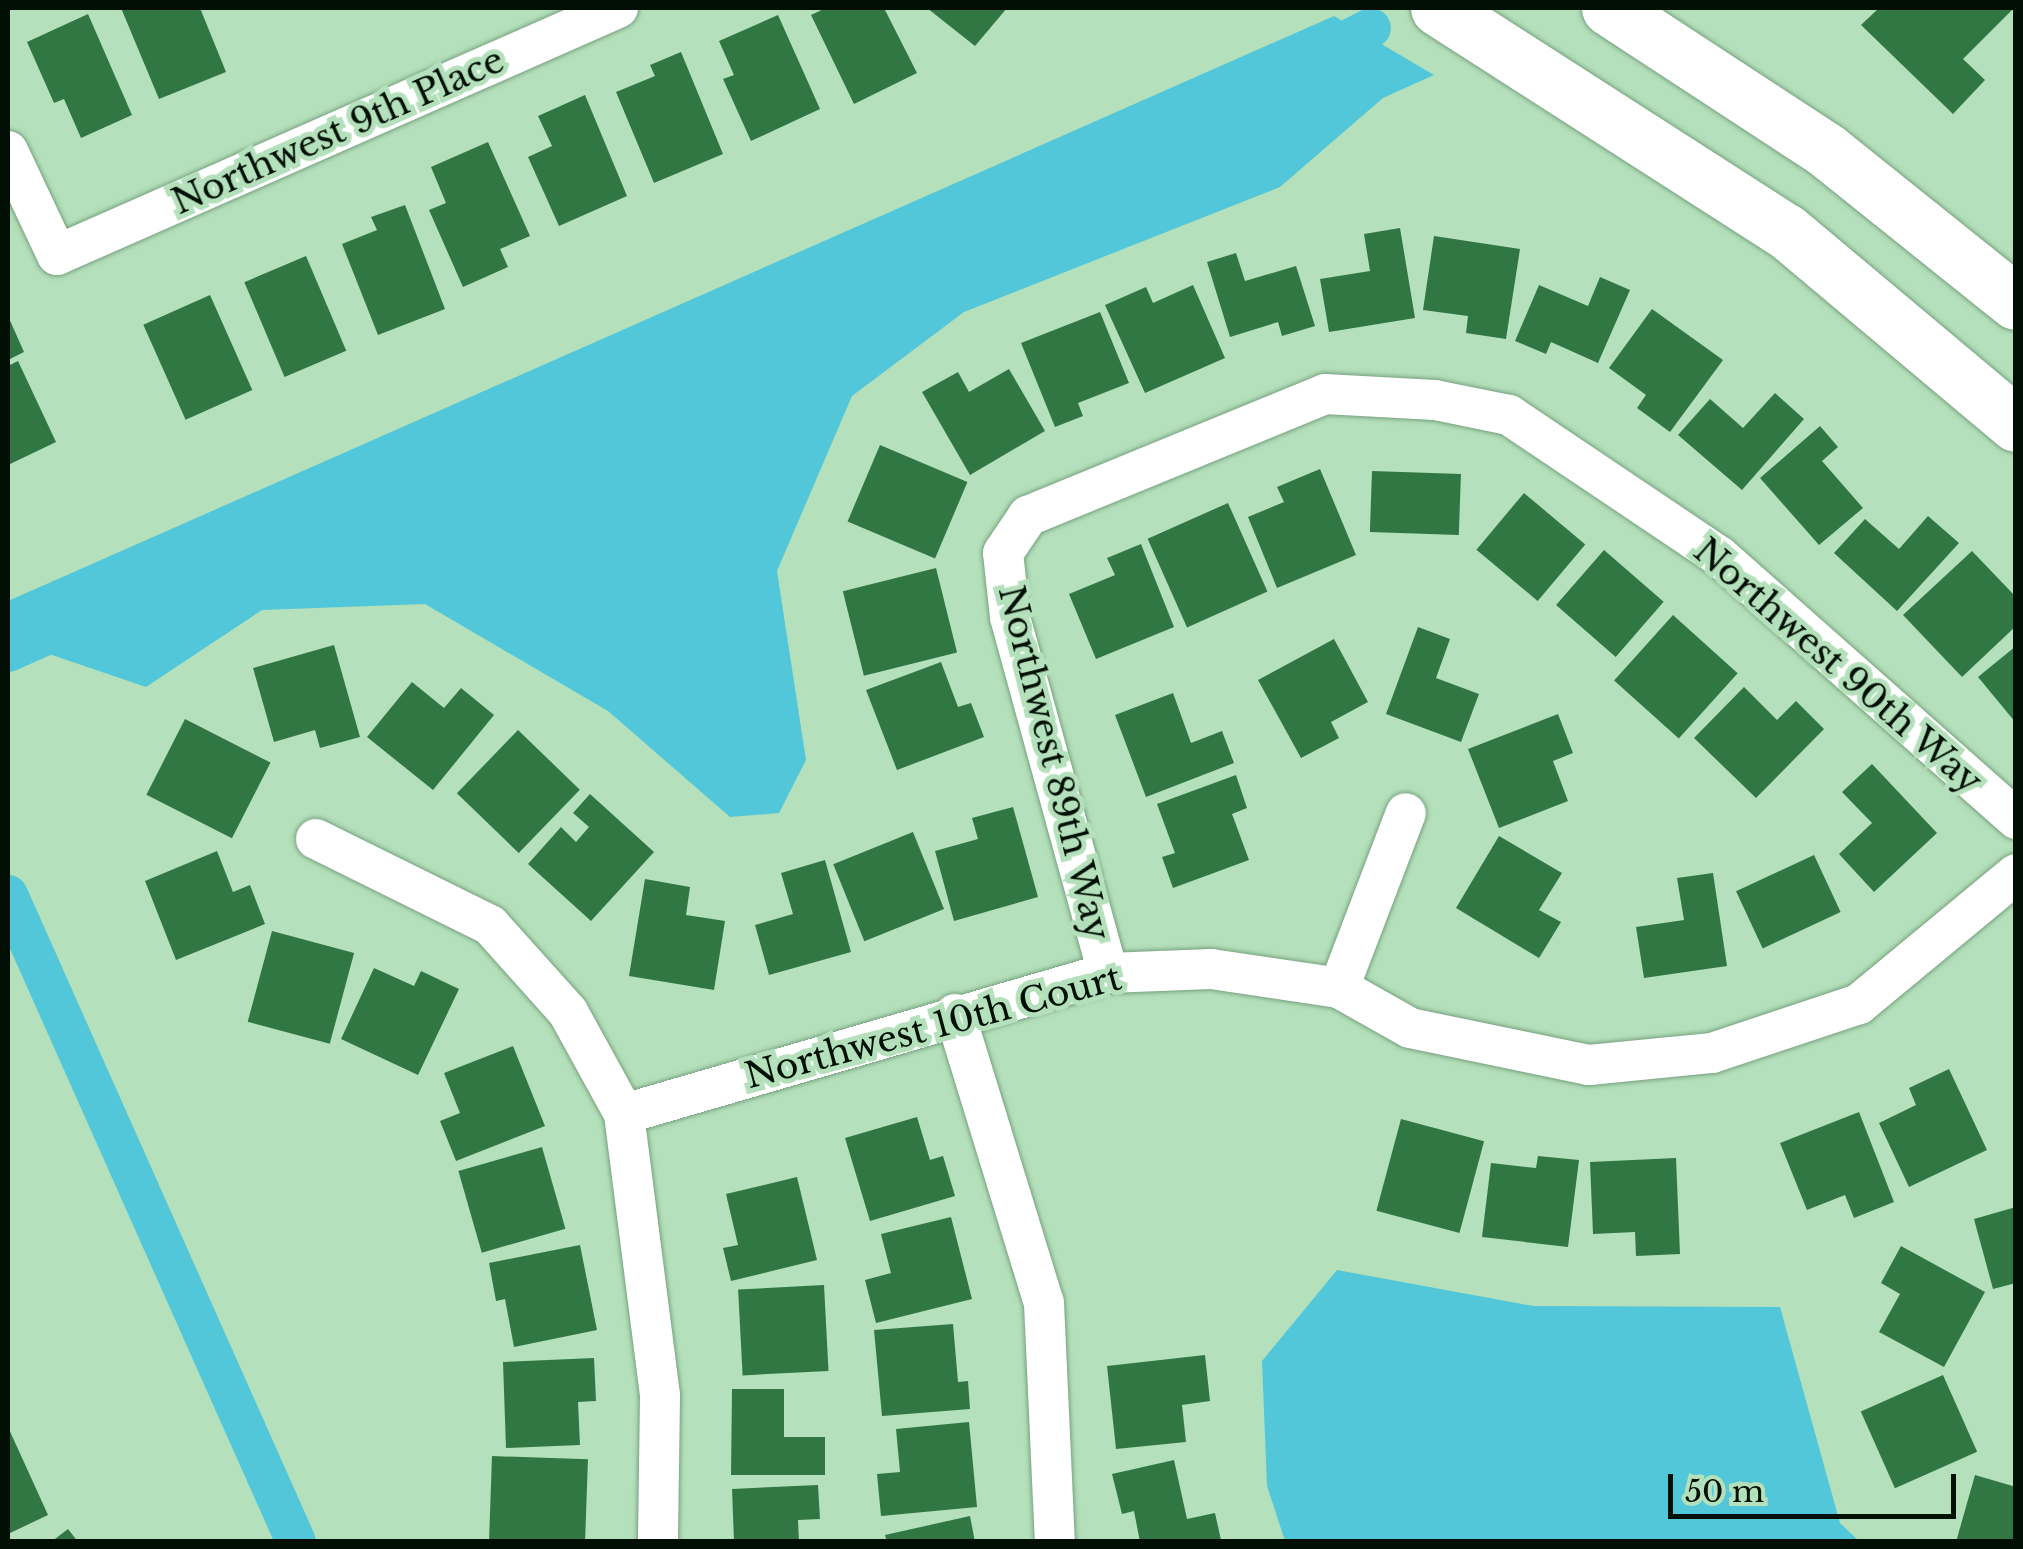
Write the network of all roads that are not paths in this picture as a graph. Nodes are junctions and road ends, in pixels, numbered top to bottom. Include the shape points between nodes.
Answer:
1 (618, 8) edge
2 (1438, 8) edge
3 (1610, 8) edge
4 (8, 152) edge
5 (2016, 302) edge
6 (2016, 424) edge
7 (1003, 553) joint
8 (1406, 813) dead end
9 (2016, 820) edge
10 (316, 838) dead end
11 (2016, 874) edge
12 (1108, 973) junction
13 (1339, 988) junction
14 (954, 1014) junction
15 (624, 1114) junction
16 (658, 1542) edge
17 (1055, 1542) edge

1 - 4 street, Northwest 9th Place via 57,255
2 - 6 main road via 1786,230
3 - 5 main road via 1826,150
7 - 9 street, Northwest 90th Way via 1028,516 1325,394 1435,400 1509,416 1719,556
7 - 12 street, Northwest 89th Way via 1010,617
8 - 13 street
10 - 15 street via 490,925 568,1012
11 - 13 street, Northwest 10th Court via 1859,1004 1712,1053 1589,1065 1410,1028
12 - 13 street, Northwest 10th Court via 1210,969
12 - 14 street, Northwest 10th Court
14 - 15 street, Northwest 10th Court
14 - 17 street via 1044,1304
15 - 16 street via 660,1396

